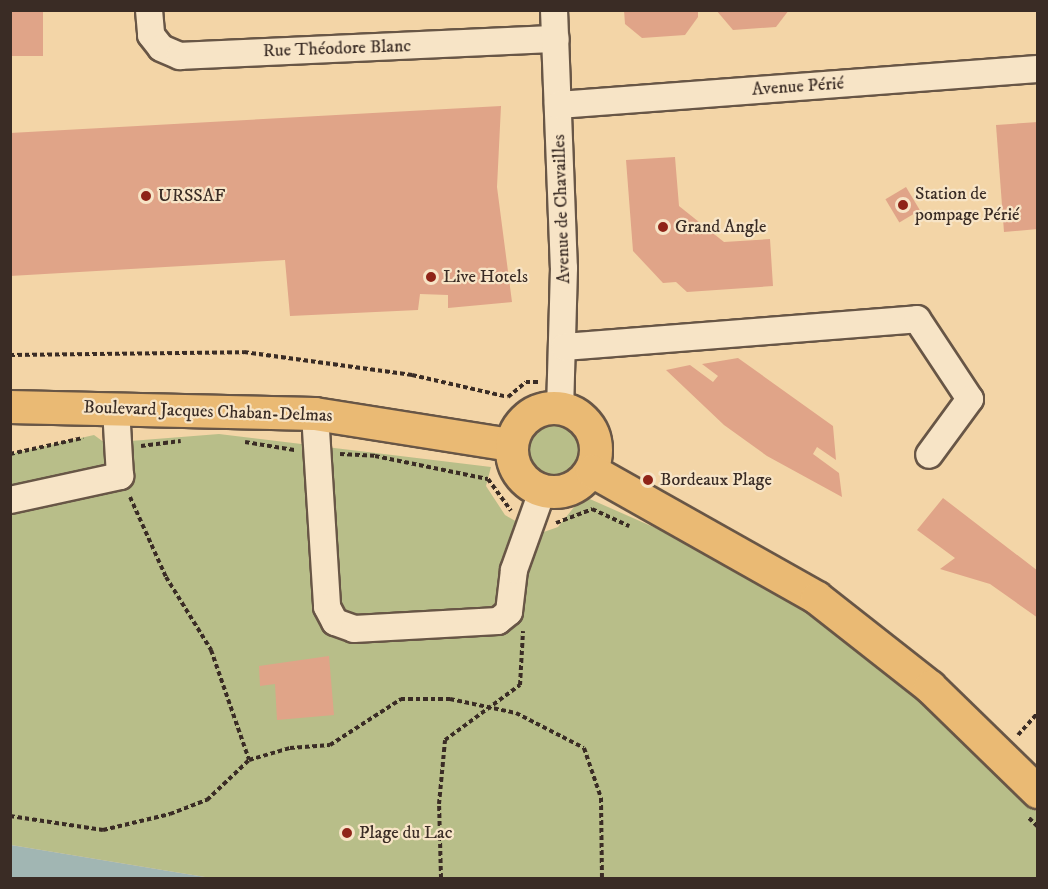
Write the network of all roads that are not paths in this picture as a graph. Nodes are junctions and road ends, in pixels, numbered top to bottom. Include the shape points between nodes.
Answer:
1 (149, 10) edge
2 (554, 10) edge
3 (556, 39) junction
4 (1038, 69) edge
5 (558, 105) junction
6 (564, 347) junction
7 (552, 395) junction
8 (10, 407) edge
9 (116, 408) junction
10 (315, 414) junction
11 (511, 445) junction
12 (929, 455) dead end
13 (592, 471) junction
14 (542, 492) junction
15 (10, 500) edge
16 (1030, 801) edge

1 - 3 street, Rue Théodore Blanc via 151,35 161,48 180,56
2 - 3 street, Avenue de Chavailles
3 - 5 street, Avenue de Chavailles
4 - 5 street, Avenue Périé
5 - 6 street, Avenue de Chavailles
6 - 7 street, Avenue de Chavailles
6 - 12 street via 916,319 970,399
7 - 11 main road via 528,417
7 - 13 main road via 593,431 597,451
8 - 9 main road, Boulevard Jacques Chaban-Delmas
9 - 10 main road, Boulevard Jacques Chaban-Delmas
9 - 15 street via 119,464
10 - 11 main road, Boulevard Jacques Chaban-Delmas
10 - 14 street via 314,452 327,607 335,621 354,629 498,621 508,612 529,520
11 - 14 main road via 514,465 525,482
13 - 14 main road via 561,493
13 - 16 main road via 817,598 930,687

